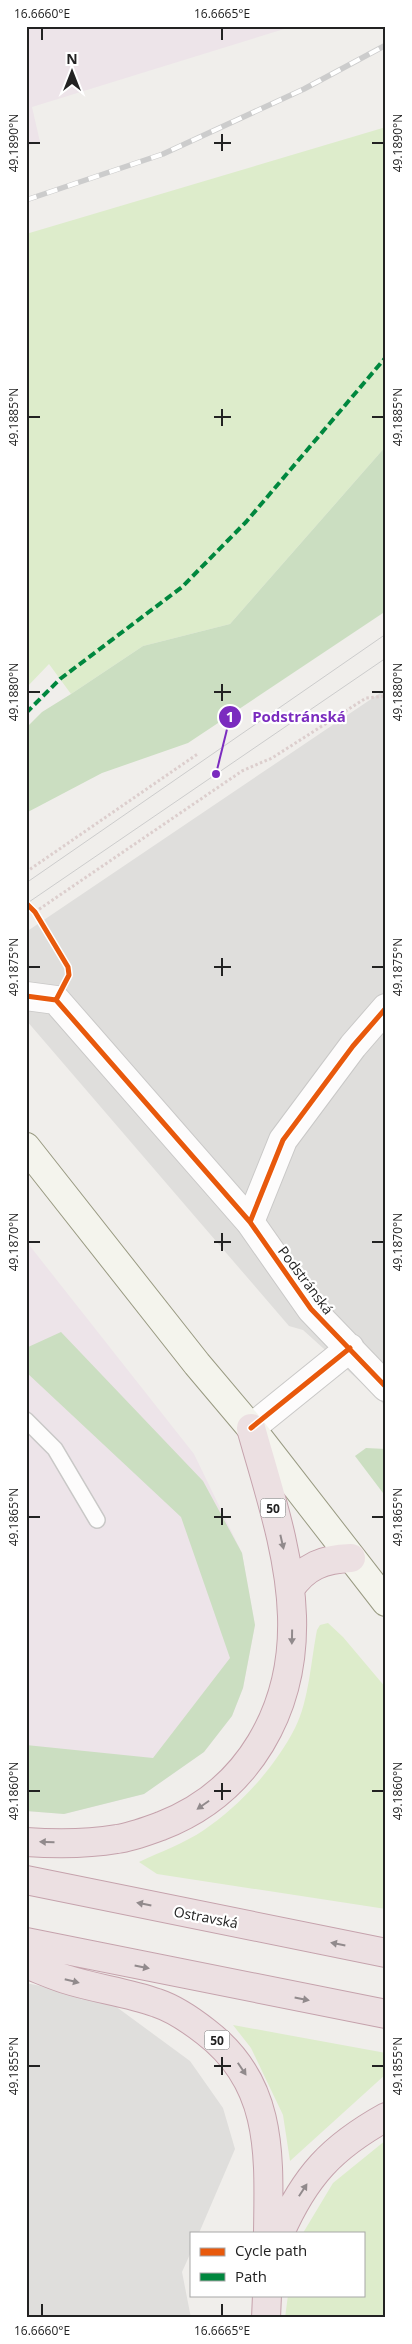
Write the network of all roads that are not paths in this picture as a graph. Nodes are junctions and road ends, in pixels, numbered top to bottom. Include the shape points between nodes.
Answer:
1 (26, 996) edge
2 (386, 1008) edge
3 (26, 1147) edge
4 (250, 1222) junction
5 (350, 1348) junction
6 (386, 1387) edge
7 (26, 1420) edge
8 (251, 1428) junction
9 (97, 1520) dead end
10 (351, 1558) junction
11 (290, 1589) junction
12 (386, 1602) edge
13 (26, 1842) edge
14 (26, 1880) edge
15 (26, 1942) edge
16 (386, 1953) edge
17 (26, 1964) edge
18 (386, 2014) edge
19 (386, 2117) edge
20 (268, 2232) edge
21 (281, 2232) edge
22 (267, 2296) edge
23 (266, 2318) edge

1 - 4 street, Podstránská via 56,1000
2 - 4 street via 353,1046 283,1140
3 - 8 main road via 196,1364
4 - 5 street, Podstránská via 311,1309
5 - 6 street, Podstránská
5 - 8 street
7 - 9 lane via 55,1449
8 - 10 main road
8 -> 11 highway, 50 via 278,1526
10 - 11 highway via 310,1567 298,1576
10 - 12 main road
11 -> 13 highway, 50 via 292,1641 285,1691 267,1732 230,1783 195,1811 146,1832 118,1839
16 -> 14 highway, Ostravská
15 -> 18 highway
17 -> 20 highway, 50 via 66,1979 160,2004 181,2014 220,2042 245,2073 261,2111 269,2161
21 -> 19 highway via 304,2186 324,2161 355,2134
22 - 23 highway

